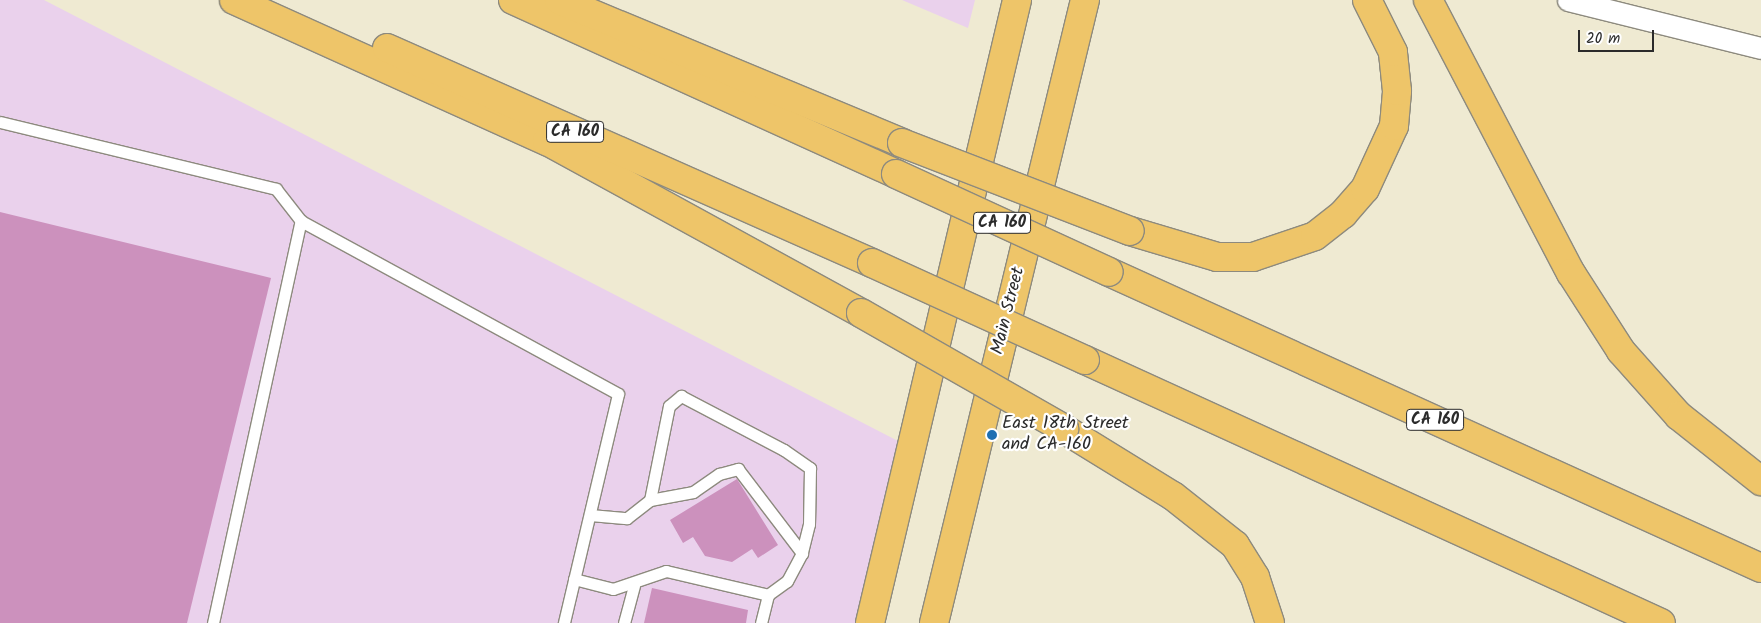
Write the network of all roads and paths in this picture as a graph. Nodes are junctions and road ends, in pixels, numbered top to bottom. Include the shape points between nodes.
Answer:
1 (234, 0) edge
2 (278, 0) edge
3 (512, 0) edge
4 (559, 0) edge
5 (1018, 0) edge
6 (1085, 0) edge
7 (1367, 0) edge
8 (1428, 0) edge
9 (1568, 0) edge
10 (1761, 48) edge
11 (0, 122) edge
12 (301, 221) junction
13 (1761, 481) edge
14 (650, 500) junction
15 (590, 515) junction
16 (802, 553) junction
17 (1761, 568) edge
18 (574, 579) junction
19 (634, 585) junction
20 (768, 595) junction
21 (217, 622) edge
22 (564, 623) edge
23 (624, 623) edge
24 (761, 623) edge
25 (870, 623) edge
26 (934, 623) edge
27 (1270, 623) edge
28 (1661, 623) edge

1 - 27 main road, bridge via 547,141 861,313 1064,429 1173,496 1235,545 1255,577
2 - 28 main road, CA 160, bridge via 872,263
3 - 17 main road, CA 160, bridge
4 - 7 main road, bridge via 902,142 1130,231 1217,257 1253,257 1314,236 1342,214 1364,189 1394,126 1397,91 1392,52
5 - 25 main road
6 - 26 main road, Main Street
8 - 13 main road via 1567,265 1621,351 1679,416
9 - 10 street
11 - 12 lane via 276,189
12 - 15 lane via 618,394
12 - 21 lane
14 - 15 lane via 627,518
14 - 16 lane via 693,492 719,474 738,469
14 - 16 lane via 669,406 681,396 810,468 813,486
15 - 18 lane
16 - 20 lane via 787,581
18 - 19 lane via 613,589
18 - 22 lane
19 - 20 lane via 666,571
19 - 23 lane
20 - 24 lane

